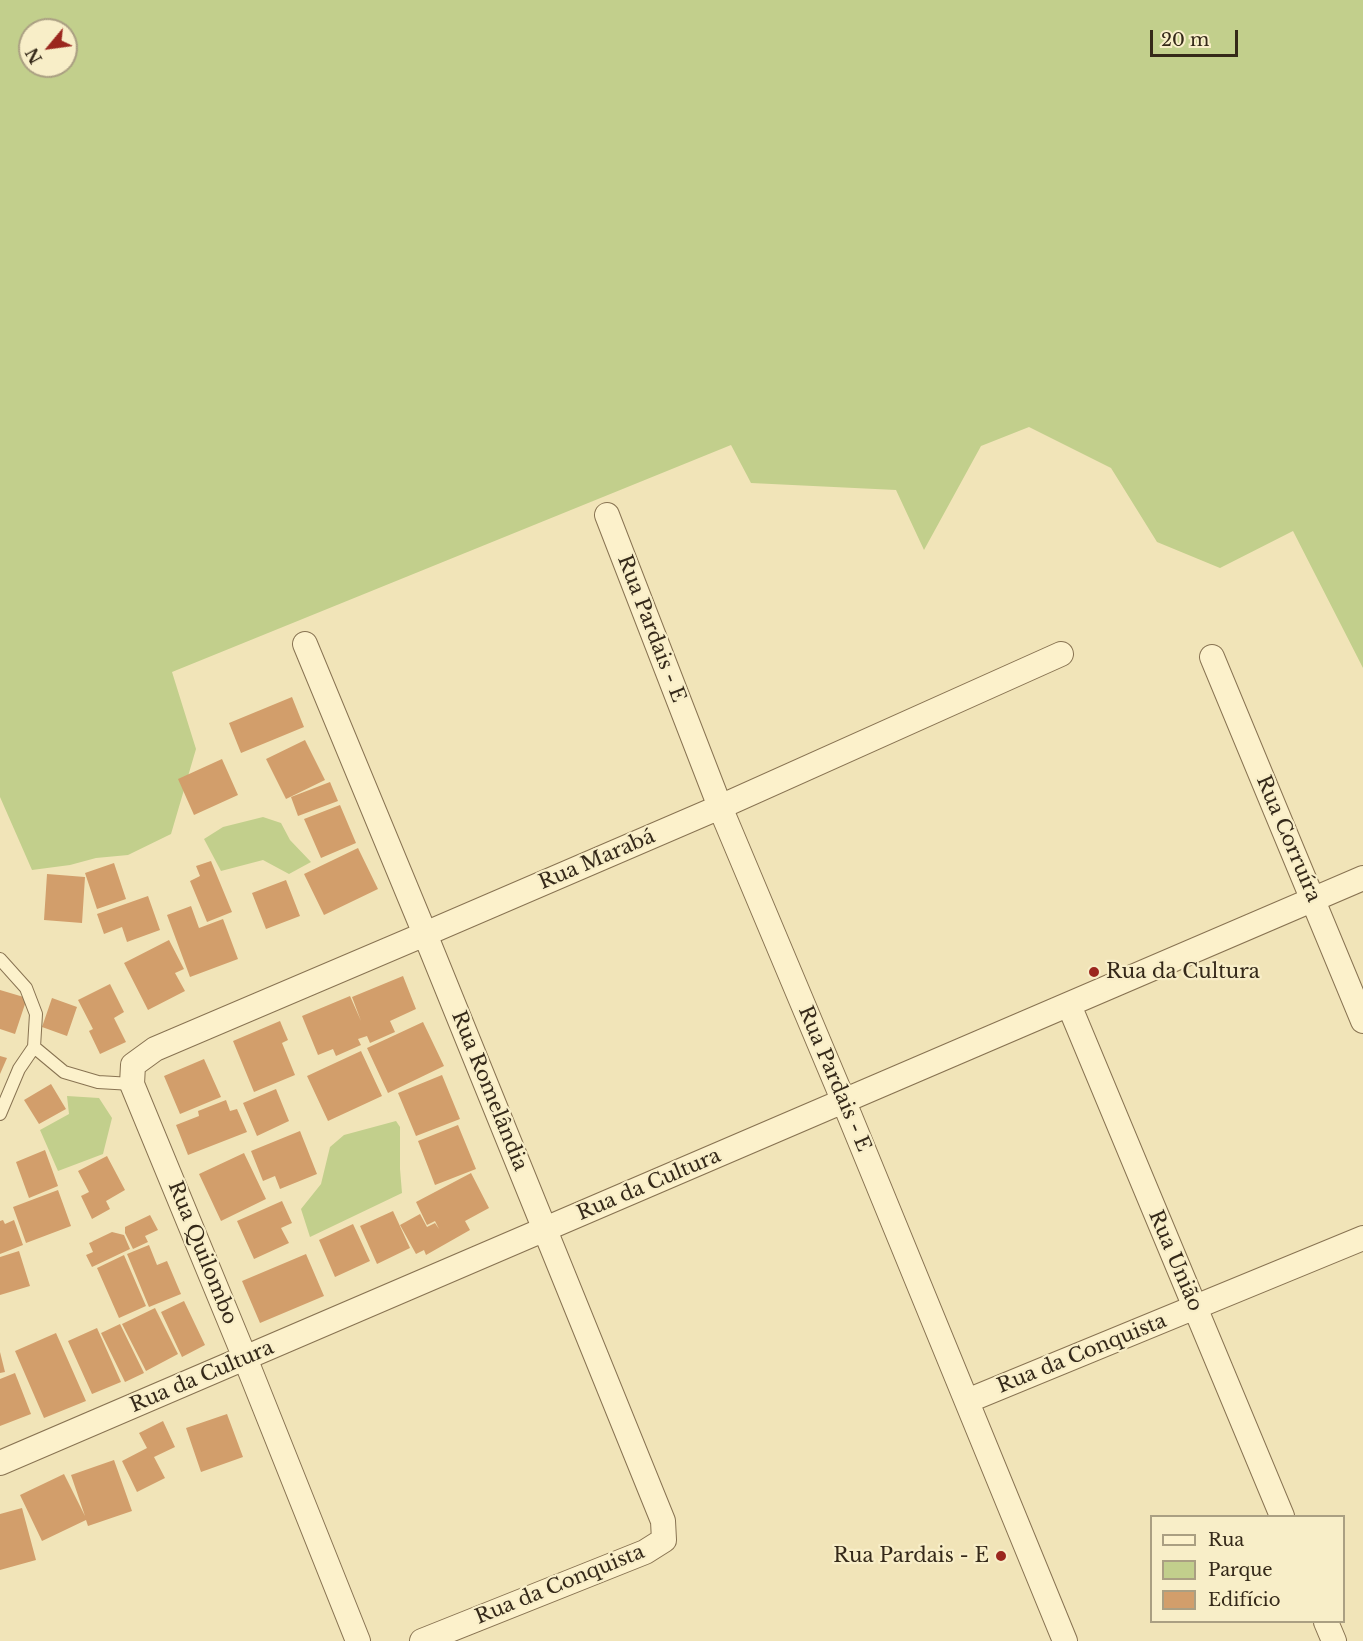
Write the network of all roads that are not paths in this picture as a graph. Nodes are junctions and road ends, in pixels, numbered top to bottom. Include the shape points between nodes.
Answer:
1 (607, 515) dead end
2 (305, 644) dead end
3 (1061, 654) dead end
4 (1212, 657) dead end
5 (720, 807) junction
6 (1363, 878) edge
7 (1313, 900) junction
8 (425, 934) junction
9 (0, 959) edge
10 (1069, 1005) junction
11 (1363, 1021) edge
12 (34, 1047) junction
13 (133, 1075) junction
14 (844, 1102) junction
15 (0, 1114) edge
16 (545, 1230) junction
17 (1363, 1238) edge
18 (1195, 1307) junction
19 (245, 1358) junction
20 (967, 1401) junction
21 (0, 1464) edge
22 (1282, 1515) edge
23 (664, 1540) joint
24 (1326, 1623) edge
25 (358, 1641) edge
26 (422, 1641) edge
27 (1065, 1641) edge
28 (1334, 1641) edge

1 - 5 street, Rua Pardais - E
2 - 8 street, Rua Romelândia
3 - 5 street, Rua Marabá
4 - 7 street, Rua Corruíra
5 - 8 street, Rua Marabá
5 - 14 street, Rua Pardais - E
6 - 7 street, Rua da Cultura
7 - 10 street, Rua da Cultura
7 - 11 street, Rua Corruíra
8 - 13 street, Rua Marabá via 155,1049
8 - 16 street, Rua Romelândia
9 - 12 lane via 26,988 33,1005
10 - 14 street, Rua da Cultura
10 - 18 street, Rua União
12 - 13 lane via 64,1072 98,1082
12 - 15 lane
13 - 19 street, Rua Quilombo
14 - 16 street, Rua da Cultura
14 - 20 street, Rua Pardais - E
16 - 19 street, Rua da Cultura
16 - 23 street, Rua Romelândia via 663,1521
17 - 18 street, Rua da Conquista
18 - 20 street, Rua da Conquista
18 - 22 street, Rua União
19 - 21 street, Rua da Cultura
19 - 25 street, Rua Quilombo
20 - 27 street, Rua Pardais - E
23 - 26 street, Rua da Conquista
24 - 28 street

